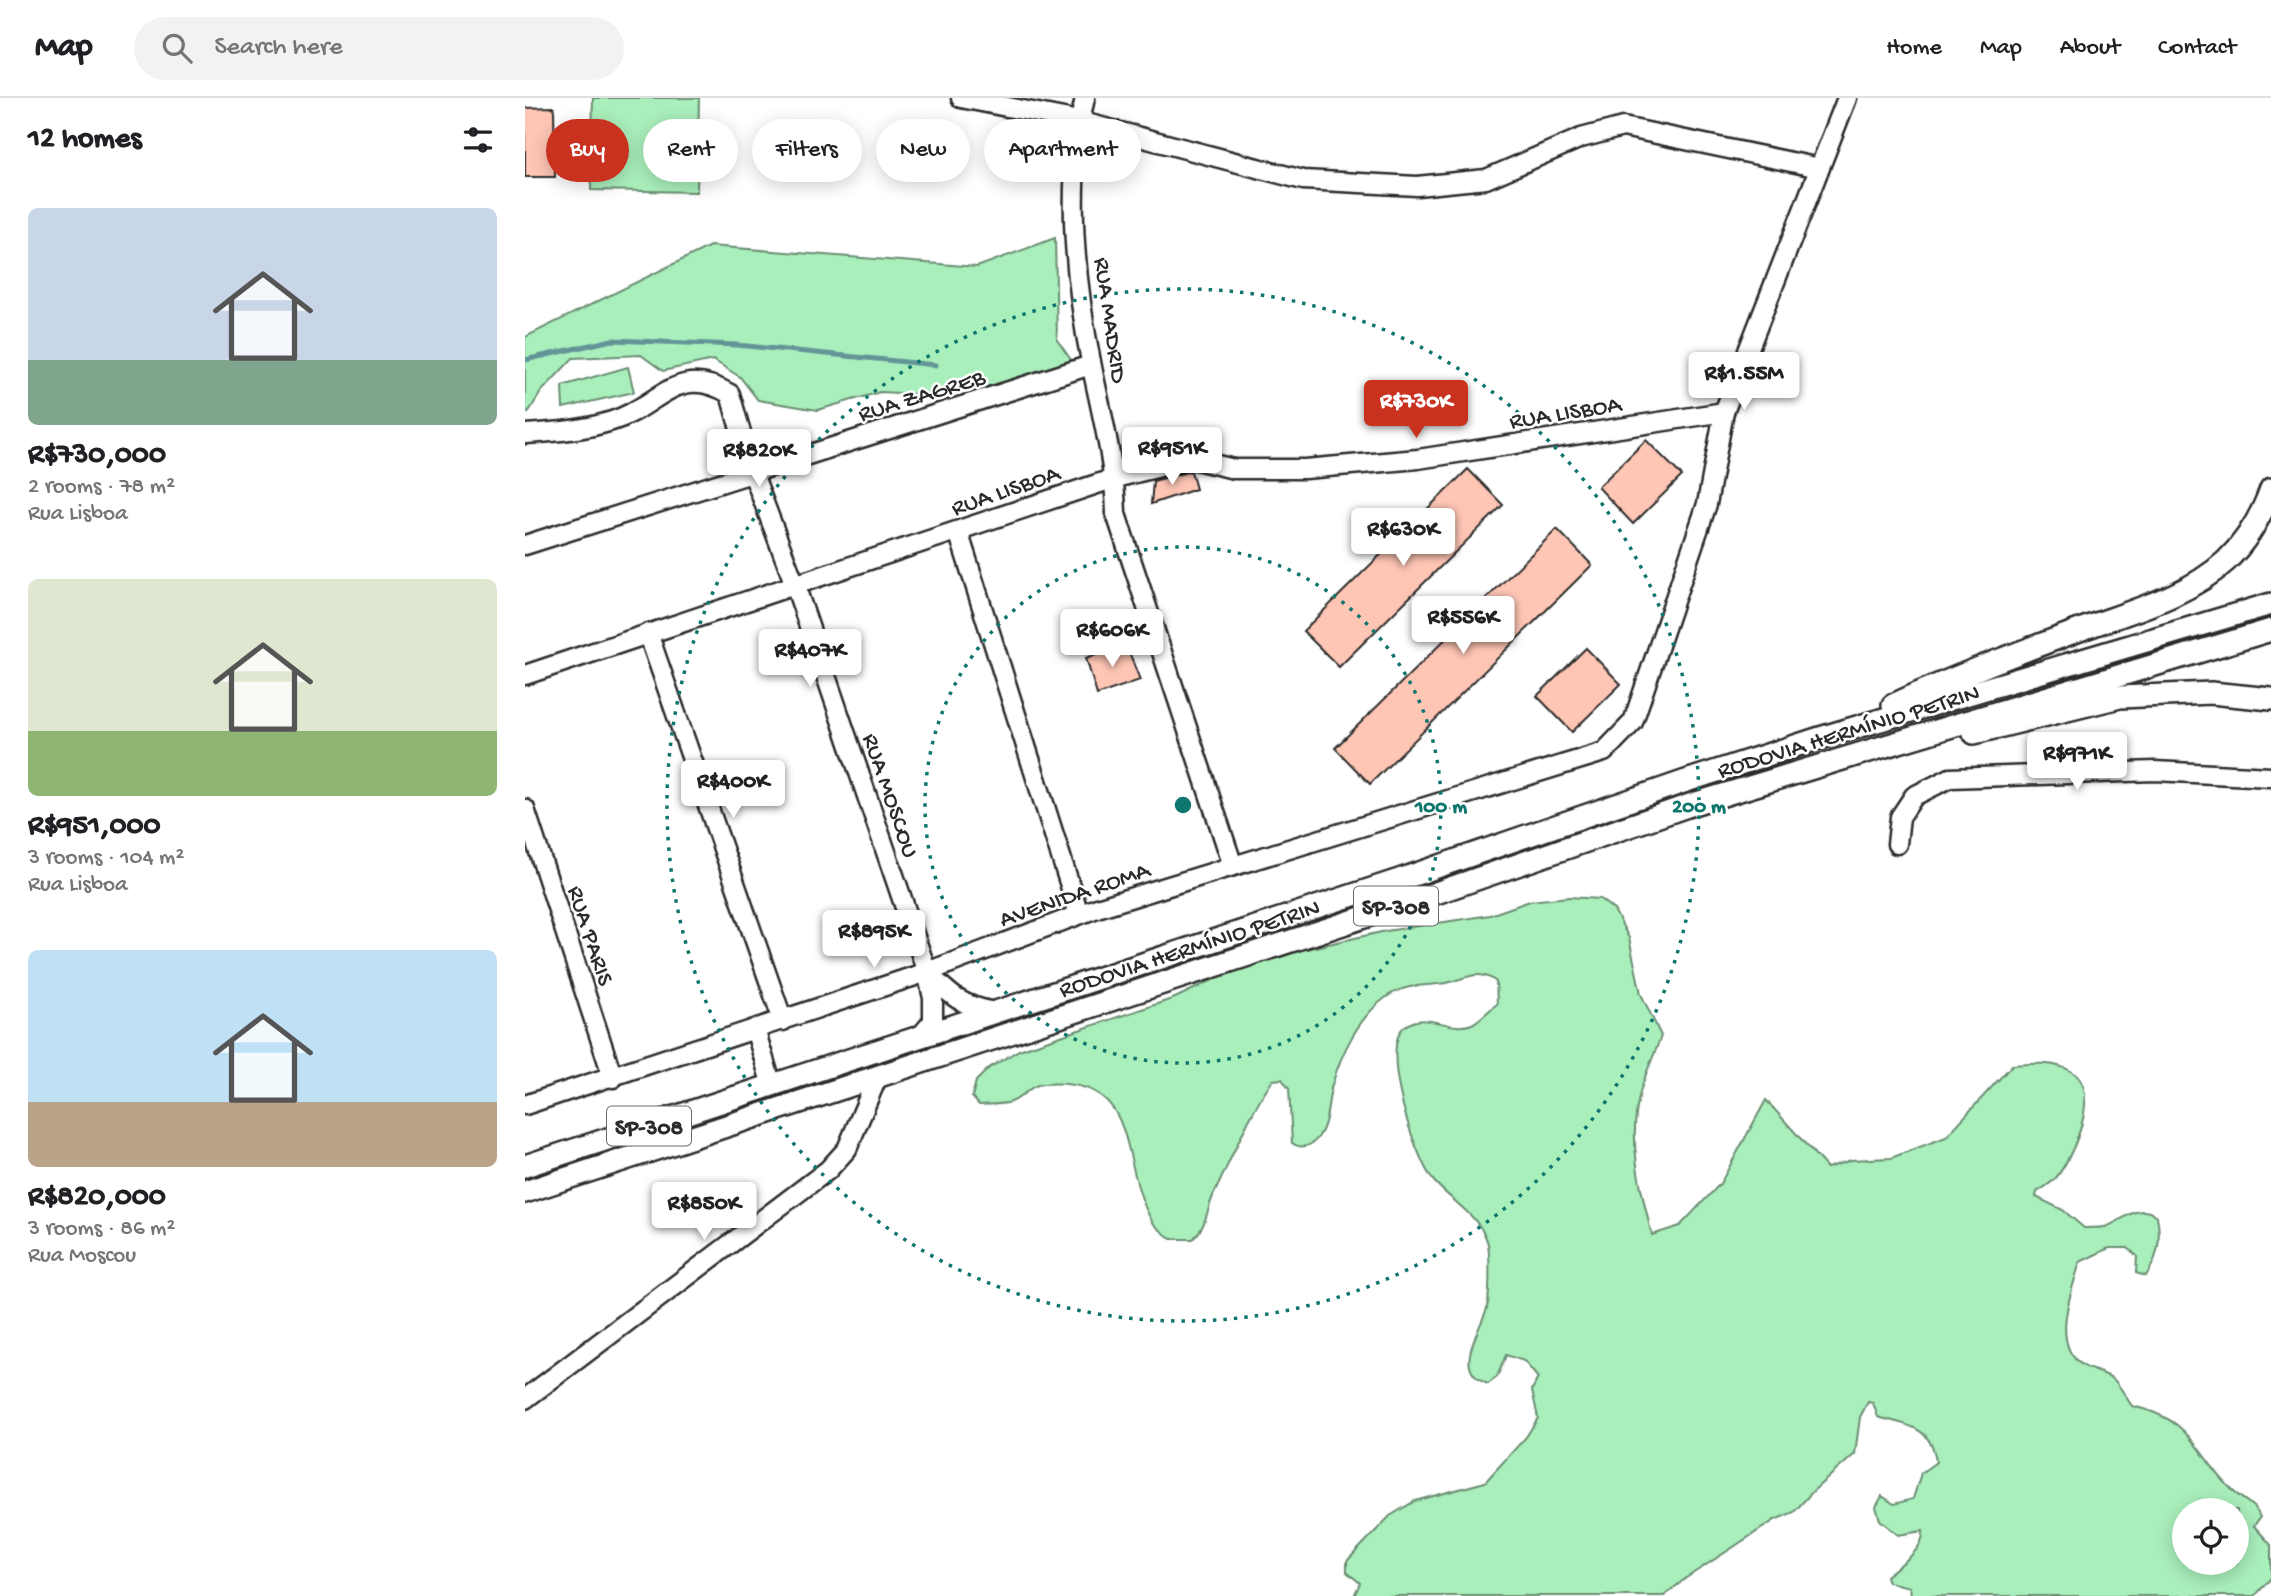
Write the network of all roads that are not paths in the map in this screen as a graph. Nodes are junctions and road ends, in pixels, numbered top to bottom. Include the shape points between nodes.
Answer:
1 (961, 98) edge
2 (1085, 98) edge
3 (1847, 98) edge
4 (1070, 119) edge
5 (1080, 119) edge
6 (1141, 137) edge
7 (1820, 168) junction
8 (1074, 182) edge
9 (1091, 365) junction
10 (1724, 412) junction
11 (525, 434) edge
12 (752, 471) junction
13 (1115, 478) junction
14 (2271, 489) edge
15 (958, 531) junction
16 (525, 545) edge
17 (795, 585) junction
18 (2271, 604) edge
19 (2271, 630) edge
20 (648, 633) junction
21 (525, 675) edge
22 (2271, 699) edge
23 (1820, 738) junction
24 (1848, 757) junction
25 (2271, 777) edge
26 (525, 808) edge
27 (1897, 844) dead end
28 (1233, 866) junction
29 (1079, 914) junction
30 (927, 972) junction
31 (995, 1012) junction
32 (783, 1021) junction
33 (755, 1029) junction
34 (919, 1038) junction
35 (613, 1077) junction
36 (877, 1078) junction
37 (772, 1086) junction
38 (525, 1105) edge
39 (525, 1166) edge
40 (525, 1192) edge
41 (525, 1399) edge

1 - 4 street
2 - 5 street, RUA MADRID
3 - 7 street
6 - 7 street via 1303,180 1417,186 1486,179 1581,138 1623,127
7 - 10 street
8 - 9 street, RUA MADRID via 1080,305
9 - 12 street, RUA ZAGREB
9 - 13 street, RUA MADRID
10 - 13 street, RUA LISBOA via 1418,459 1305,469 1234,469 1192,459
10 - 28 street, AVENIDA ROMA via 1707,504 1633,722 1604,752
11 - 12 street, RUA MOSCOU via 614,421 687,382 712,383 730,394
12 - 16 street, RUA ZAGREB
12 - 17 street, RUA MOSCOU
13 - 15 street, RUA LISBOA
13 - 28 street, RUA MADRID via 1116,514
14 - 23 main road via 2247,538 2224,563 2176,594 2039,645
15 - 17 street, RUA LISBOA
15 - 29 street
17 - 20 street, RUA LISBOA
17 - 30 street, RUA MOSCOU
18 - 23 main road, SP-308
19 - 24 main road, RODOVIA HERMÍNIO PETRIN / SP-308
20 - 21 street, RUA LISBOA
20 - 32 street
22 - 24 main road via 2211,693 2120,697 2035,720
23 - 31 main road, SP-308
24 - 36 main road, RODOVIA HERMÍNIO PETRIN / SP-308 via 1693,804
25 - 27 street via 2155,771 1950,778 1914,796 1900,817
26 - 35 street, RUA PARIS
28 - 29 street, AVENIDA ROMA
29 - 30 street, AVENIDA ROMA
30 - 31 street via 968,1007
30 - 32 street, AVENIDA ROMA
30 - 34 street, RUA MOSCOU via 933,1021
31 - 34 main road, SP-308
32 - 33 street, AVENIDA ROMA
33 - 35 street, AVENIDA ROMA
33 - 37 street
34 - 37 main road, SP-308
35 - 38 street, AVENIDA ROMA
36 - 40 main road, RODOVIA HERMÍNIO PETRIN / SP-308
36 - 41 street via 847,1149 828,1170
37 - 39 main road, SP-308

